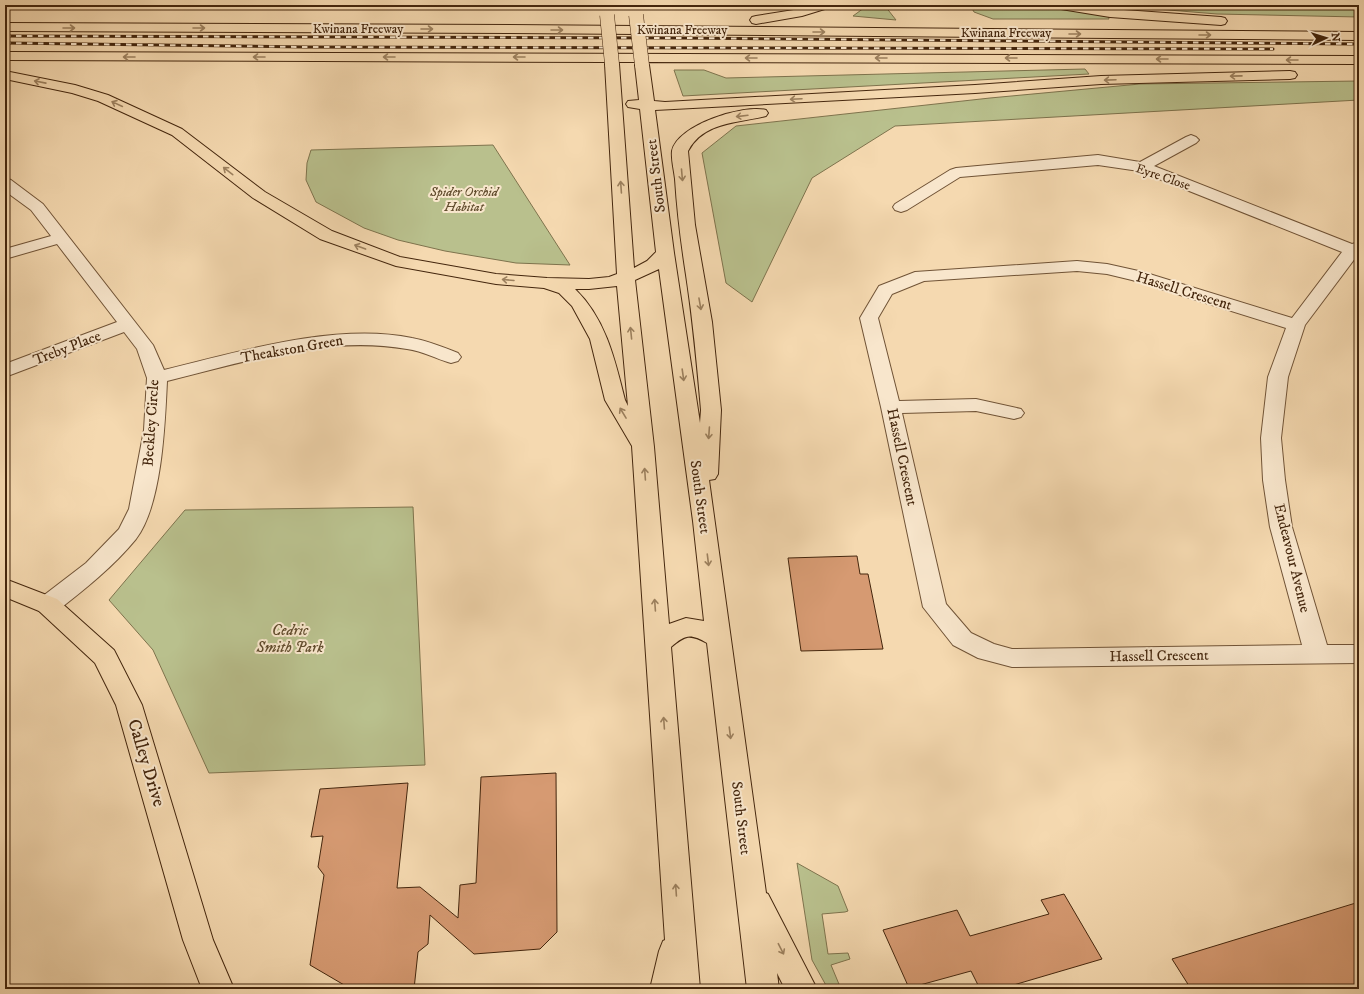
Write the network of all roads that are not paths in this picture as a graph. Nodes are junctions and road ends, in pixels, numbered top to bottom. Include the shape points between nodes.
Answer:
1 (824, 5) edge
2 (1061, 5) edge
3 (607, 10) edge
4 (635, 10) edge
5 (364, 16) dead end
6 (1233, 22) dead end
7 (1288, 23) dead end
8 (1359, 25) edge
9 (5, 28) edge
10 (1359, 36) edge
11 (5, 56) edge
12 (1359, 60) edge
13 (1304, 74) dead end
14 (5, 75) edge
15 (975, 89) junction
16 (614, 94) junction
17 (647, 106) junction
18 (1191, 140) dead end
19 (1142, 167) junction
20 (5, 183) edge
21 (900, 207) dead end
22 (61, 238) junction
23 (1356, 249) edge
24 (665, 253) junction
25 (5, 254) edge
26 (626, 277) junction
27 (547, 284) junction
28 (128, 324) junction
29 (1296, 325) junction
30 (451, 357) dead end
31 (5, 372) edge
32 (157, 378) junction
33 (891, 407) junction
34 (1014, 413) dead end
35 (643, 447) junction
36 (704, 521) junction
37 (5, 587) edge
38 (48, 605) junction
39 (717, 636) junction
40 (658, 644) junction
41 (1317, 654) junction
42 (1359, 654) edge
43 (750, 889) junction
44 (679, 929) junction
45 (218, 989) edge
46 (666, 989) edge
47 (684, 989) edge
48 (763, 989) edge
49 (801, 989) edge

1 - 5 main road via 802,12 751,20 459,19
2 - 6 main road via 1148,16
3 - 16 main road, bridge
4 - 17 main road, South Street, bridge
7 - 8 main road
9 -> 10 main road, Kwinana Freeway
12 -> 11 main road, Kwinana Freeway
13 -> 15 main road via 1101,80
27 -> 14 main road via 496,279 396,261 326,235 258,195 177,132 103,98 75,89
15 -> 17 main road
15 -> 36 main road via 735,117 707,125 687,138 680,151 687,225 703,322 711,410
16 - 17 main road via 627,103
26 -> 16 main road
17 - 24 main road, South Street
18 - 19 street
19 - 21 street, Eyre Close via 1098,160 956,173
19 - 23 street, Eyre Close
20 - 22 street, Beckley Circle via 37,207
22 - 25 street
22 - 28 street, Beckley Circle
23 - 29 street, Endeavour Avenue
24 - 26 main road via 653,265
24 -> 36 main road, South Street
26 - 27 main road via 611,282 589,284
35 -> 26 main road
35 -> 27 main road via 615,400 599,339 589,320 565,289
28 - 31 street, Treby Place
28 - 32 street, Beckley Circle via 146,350
29 - 33 street, Hassell Crescent via 1107,269 1077,266 921,276 885,290 869,318
29 - 41 street, Endeavour Avenue via 1278,377 1272,438 1274,480 1281,528
30 - 32 street, Theakston Green via 416,345 345,339 262,352
32 - 38 street, Beckley Circle via 154,430 140,509 128,533 99,564
33 - 34 street via 976,405
33 - 41 street, Hassell Crescent via 935,607 962,639 987,651 1012,658
40 -> 35 main road
36 -> 39 main road, South Street
37 - 38 main road, Calley Drive
38 - 45 main road, Calley Drive via 105,657 129,705 198,940
39 - 40 main road via 702,627 684,627 673,631
39 -> 43 main road, South Street
44 -> 40 main road
41 - 42 street, Hassell Crescent
43 - 48 main road, South Street
43 -> 49 main road
44 - 46 main road
44 - 47 main road

